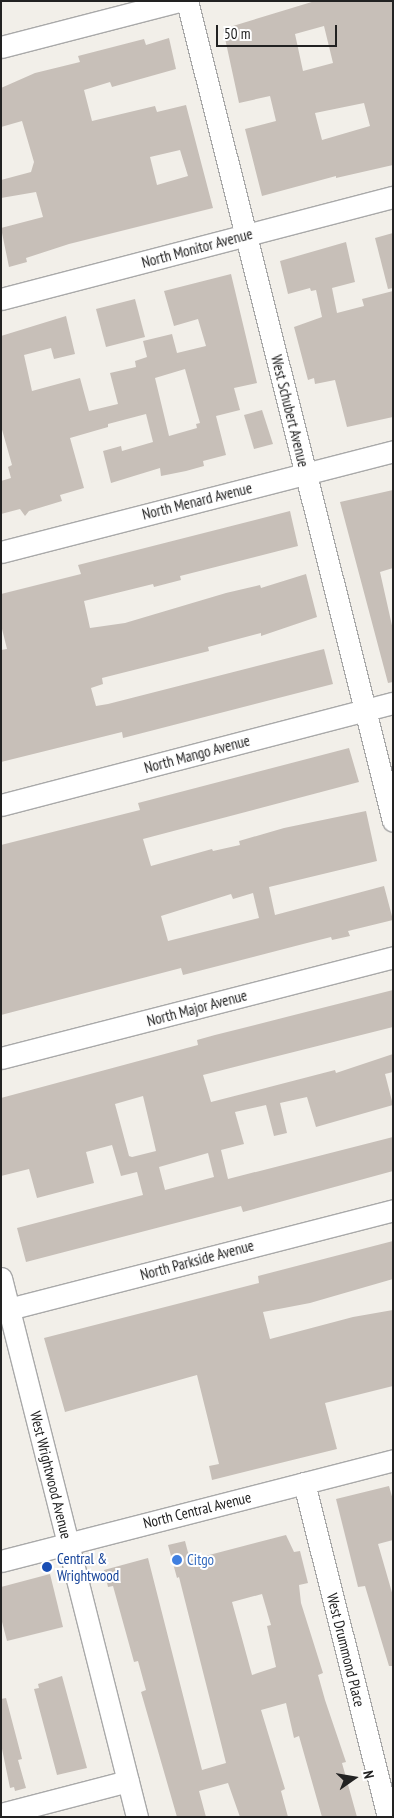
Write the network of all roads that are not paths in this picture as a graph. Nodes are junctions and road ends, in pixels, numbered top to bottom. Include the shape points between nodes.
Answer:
1 (179, 1) edge
2 (187, 1) edge
3 (1, 47) edge
4 (393, 197) edge
5 (246, 235) junction
6 (1, 298) edge
7 (393, 451) edge
8 (306, 473) junction
9 (1, 552) edge
10 (393, 703) edge
11 (365, 710) junction
12 (1, 804) edge
13 (393, 821) edge
14 (393, 957) edge
15 (1, 1058) edge
16 (393, 1210) edge
17 (1, 1278) edge
18 (5, 1310) edge
19 (393, 1460) edge
20 (304, 1482) junction
21 (68, 1543) junction
22 (1, 1561) edge
23 (128, 1781) junction
24 (1, 1814) edge
25 (137, 1817) edge
26 (388, 1817) edge

1 - 3 street
2 - 5 street, West Schubert Avenue
4 - 5 street, North Monitor Avenue
5 - 6 street, North Monitor Avenue
5 - 8 street, West Schubert Avenue
7 - 8 street, North Menard Avenue
8 - 9 street, North Menard Avenue
8 - 11 street, West Schubert Avenue
10 - 11 street, North Mango Avenue
11 - 12 street, North Mango Avenue
11 - 13 street, West Schubert Avenue
14 - 15 street, North Major Avenue
16 - 18 street, North Parkside Avenue
17 - 18 street, West Wrightwood Avenue
18 - 21 street, West Wrightwood Avenue
19 - 20 street, North Central Avenue
20 - 21 street, North Central Avenue
20 - 26 street, West Drummond Place
21 - 22 street, North Central Avenue
21 - 23 street, West Wrightwood Avenue
23 - 24 street
23 - 25 street, West Wrightwood Avenue

